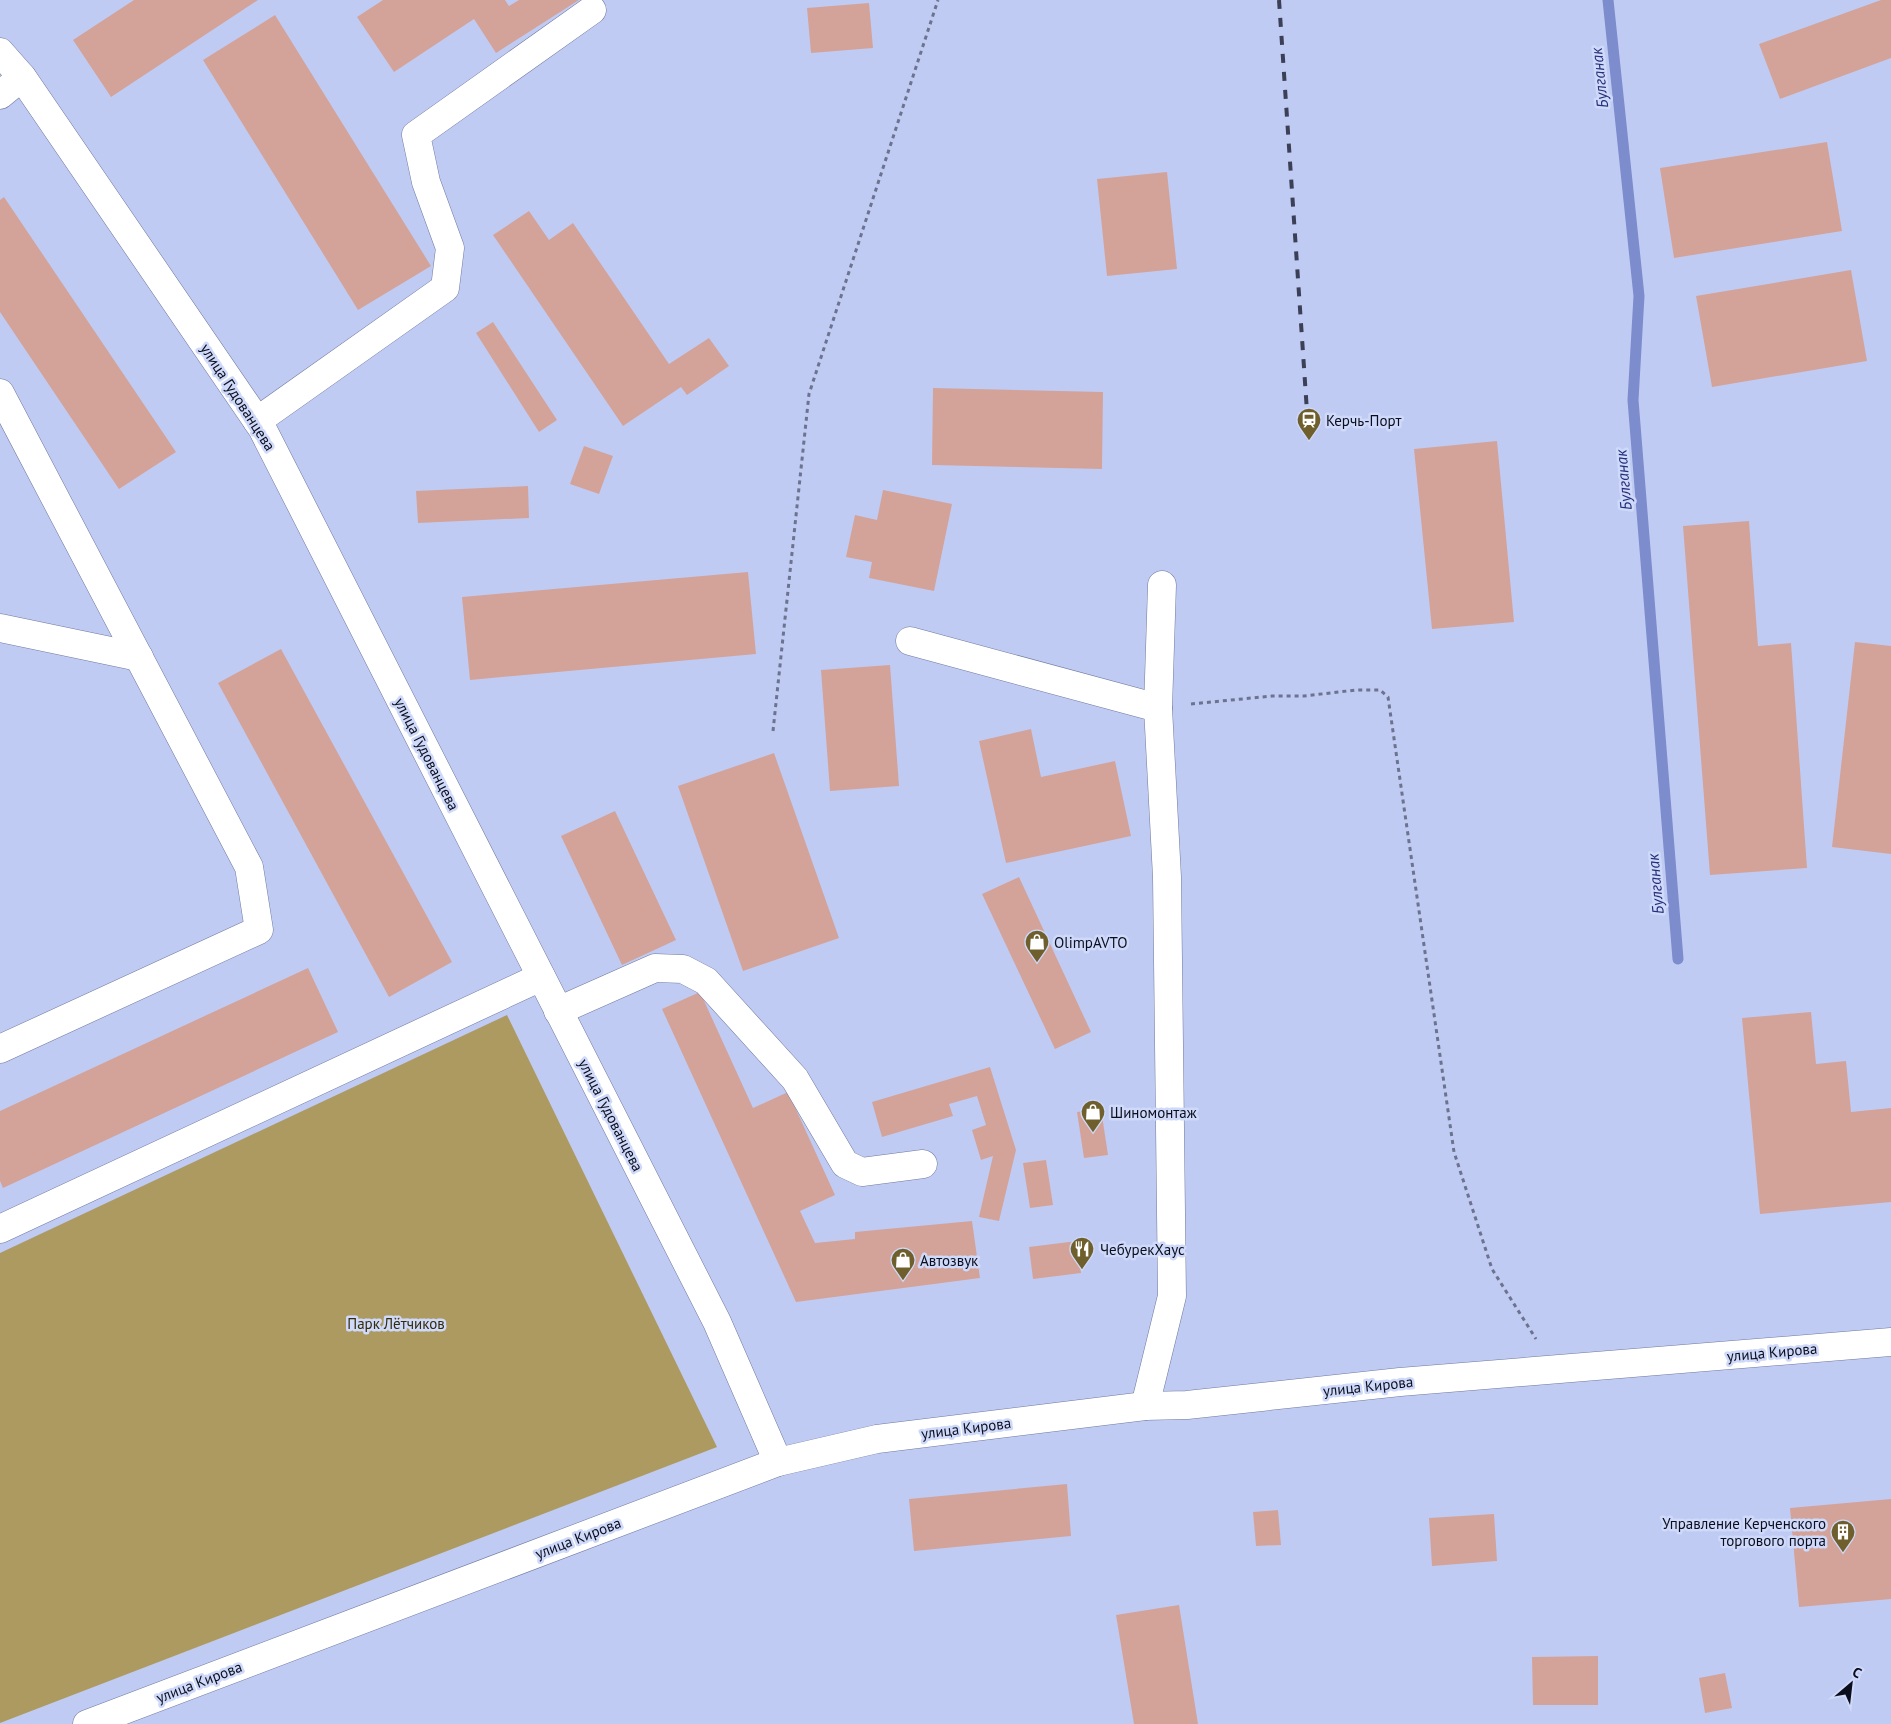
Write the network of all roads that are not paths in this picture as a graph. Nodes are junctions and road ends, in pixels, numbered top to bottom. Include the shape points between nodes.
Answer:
1 (592, 10) dead end
2 (0, 52) edge
3 (22, 77) junction
4 (0, 94) edge
5 (0, 393) edge
6 (257, 422) junction
7 (1162, 585) dead end
8 (0, 628) edge
9 (910, 641) dead end
10 (139, 657) junction
11 (1158, 708) junction
12 (541, 977) junction
13 (558, 1011) junction
14 (0, 1049) edge
15 (923, 1164) dead end
16 (0, 1229) edge
17 (1891, 1342) edge
18 (1145, 1406) junction
19 (778, 1462) junction
20 (87, 1724) edge

1 - 6 street via 416,135 426,182 450,248 445,288
2 - 3 street, улица Гудованцева
3 - 4 street
3 - 6 street, улица Гудованцева
5 - 10 street
6 - 12 street, улица Гудованцева
7 - 11 street
8 - 10 street
9 - 11 street
10 - 14 street via 249,867 259,930
11 - 18 street via 1167,877 1172,1296
12 - 13 street, улица Гудованцева
12 - 16 street
13 - 15 street via 656,968 683,969 706,981 795,1079 845,1164 862,1172
13 - 19 street, улица Гудованцева via 717,1322
17 - 18 street, улица Кирова via 1400,1382 1187,1405
18 - 19 street, улица Кирова via 877,1439
19 - 20 street, улица Кирова

